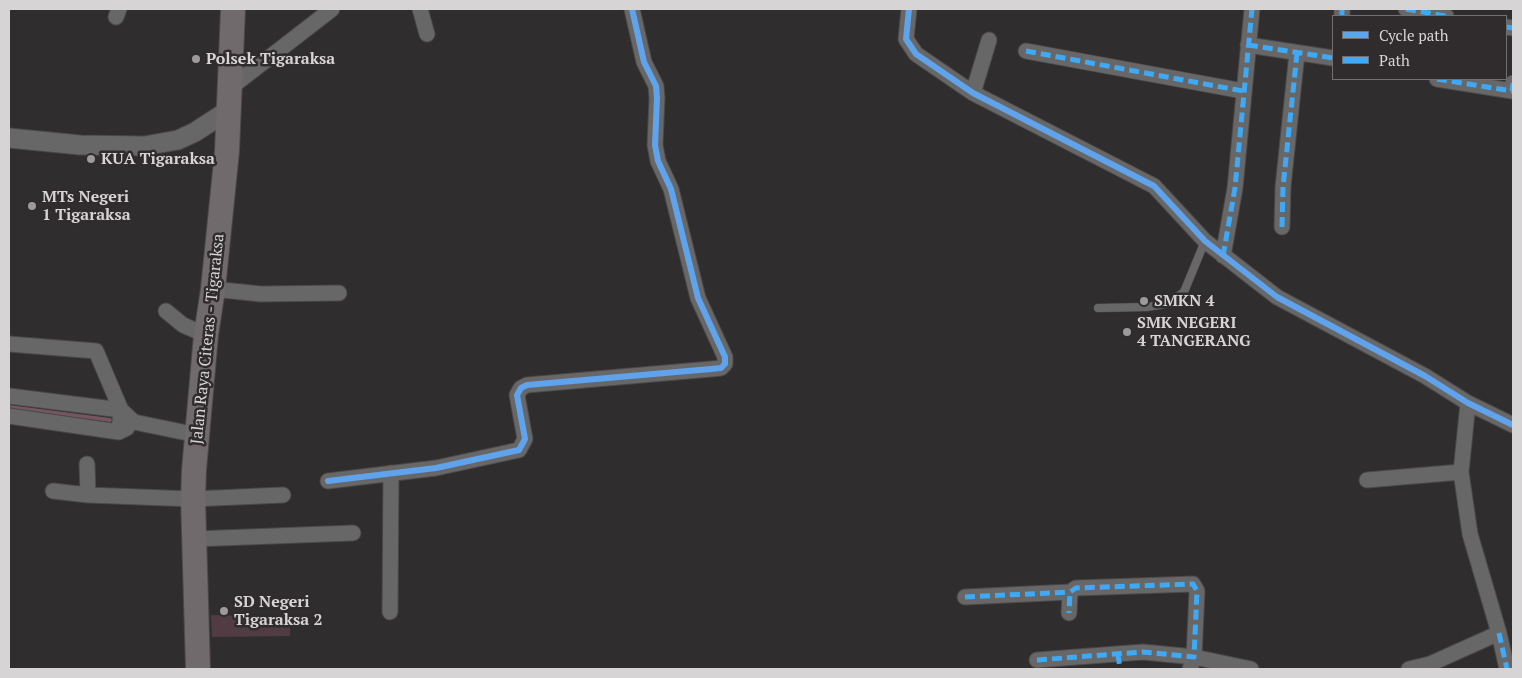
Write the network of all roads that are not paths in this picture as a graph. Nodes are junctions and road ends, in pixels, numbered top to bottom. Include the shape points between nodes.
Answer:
1 (233, 9) edge
2 (332, 9) edge
3 (420, 9) edge
4 (632, 9) edge
5 (909, 9) edge
6 (1252, 9) edge
7 (1412, 9) edge
8 (1441, 15) edge
9 (428, 34) dead end
10 (989, 40) dead end
11 (1248, 45) junction
12 (1026, 51) dead end
13 (1297, 53) junction
14 (1332, 58) edge
15 (1460, 81) edge
16 (1513, 83) edge
17 (1243, 91) junction
18 (974, 93) junction
19 (230, 99) junction
20 (9, 138) edge
21 (1282, 227) dead end
22 (1205, 241) junction
23 (1223, 256) junction
24 (213, 290) junction
25 (340, 293) dead end
26 (1098, 308) dead end
27 (166, 311) dead end
28 (206, 334) junction
29 (9, 344) edge
30 (9, 396) edge
31 (1468, 402) junction
32 (121, 410) junction
33 (9, 416) edge
34 (134, 422) junction
35 (1513, 425) edge
36 (119, 432) junction
37 (197, 435) junction
38 (87, 464) dead end
39 (1461, 472) junction
40 (392, 474) junction
41 (1367, 480) dead end
42 (328, 482) dead end
43 (53, 491) dead end
44 (88, 494) junction
45 (283, 495) dead end
46 (193, 498) junction
47 (353, 533) dead end
48 (194, 539) junction
49 (1070, 592) junction
50 (965, 597) dead end
51 (390, 612) dead end
52 (1069, 613) dead end
53 (1499, 633) junction
54 (1037, 660) dead end
55 (1119, 662) edge
56 (1192, 663) edge
57 (1054, 665) edge
58 (198, 669) edge
59 (1251, 669) edge
60 (1409, 669) edge
61 (1507, 669) edge

1 - 19 main road, Jalan Raya Citeras - Tigaraksa
2 - 19 street
3 - 9 street
4 - 40 street via 644,62 656,92 654,138 658,161 671,189 698,298 725,364 711,369 527,386 521,388 517,395 525,439 519,450
5 - 18 street via 906,39 910,48
6 - 11 street
7 - 8 street
10 - 18 street
11 - 13 street
11 - 17 street
12 - 17 street
13 - 14 street
13 - 21 street
15 - 16 street via 1512,91
17 - 23 street via 1235,188
18 - 22 street via 1150,183
19 - 20 street via 195,132 178,140 144,146 80,145
19 - 24 main road, Jalan Raya Citeras - Tigaraksa
22 - 23 street
22 - 26 lane via 1184,292 1166,304
23 - 31 street via 1298,310
24 - 25 street via 262,294
24 - 28 main road, Jalan Raya Citeras - Tigaraksa
27 - 28 street via 183,325
28 - 37 main road, Jalan Raya Citeras - Tigaraksa
29 - 32 street via 96,351
30 - 32 street
31 - 35 street
31 - 39 street
32 - 34 street
32 - 36 street
33 - 36 street
34 - 36 street
34 - 37 street
37 - 46 main road, Jalan Raya Citeras - Tigaraksa
38 - 44 street
39 - 41 street
39 - 53 street via 1470,534
40 - 42 street
40 - 51 street
43 - 44 street
44 - 46 street
45 - 46 street
46 - 48 main road, Jalan Raya Citeras - Tigaraksa
47 - 48 street
48 - 58 main road, Jalan Raya Citeras - Tigaraksa
49 - 50 street
49 - 52 street
49 - 56 street via 1076,588 1193,584 1197,591
53 - 60 street via 1430,664
53 - 61 street
54 - 57 street
55 - 56 street via 1143,652
55 - 57 street
56 - 59 street

